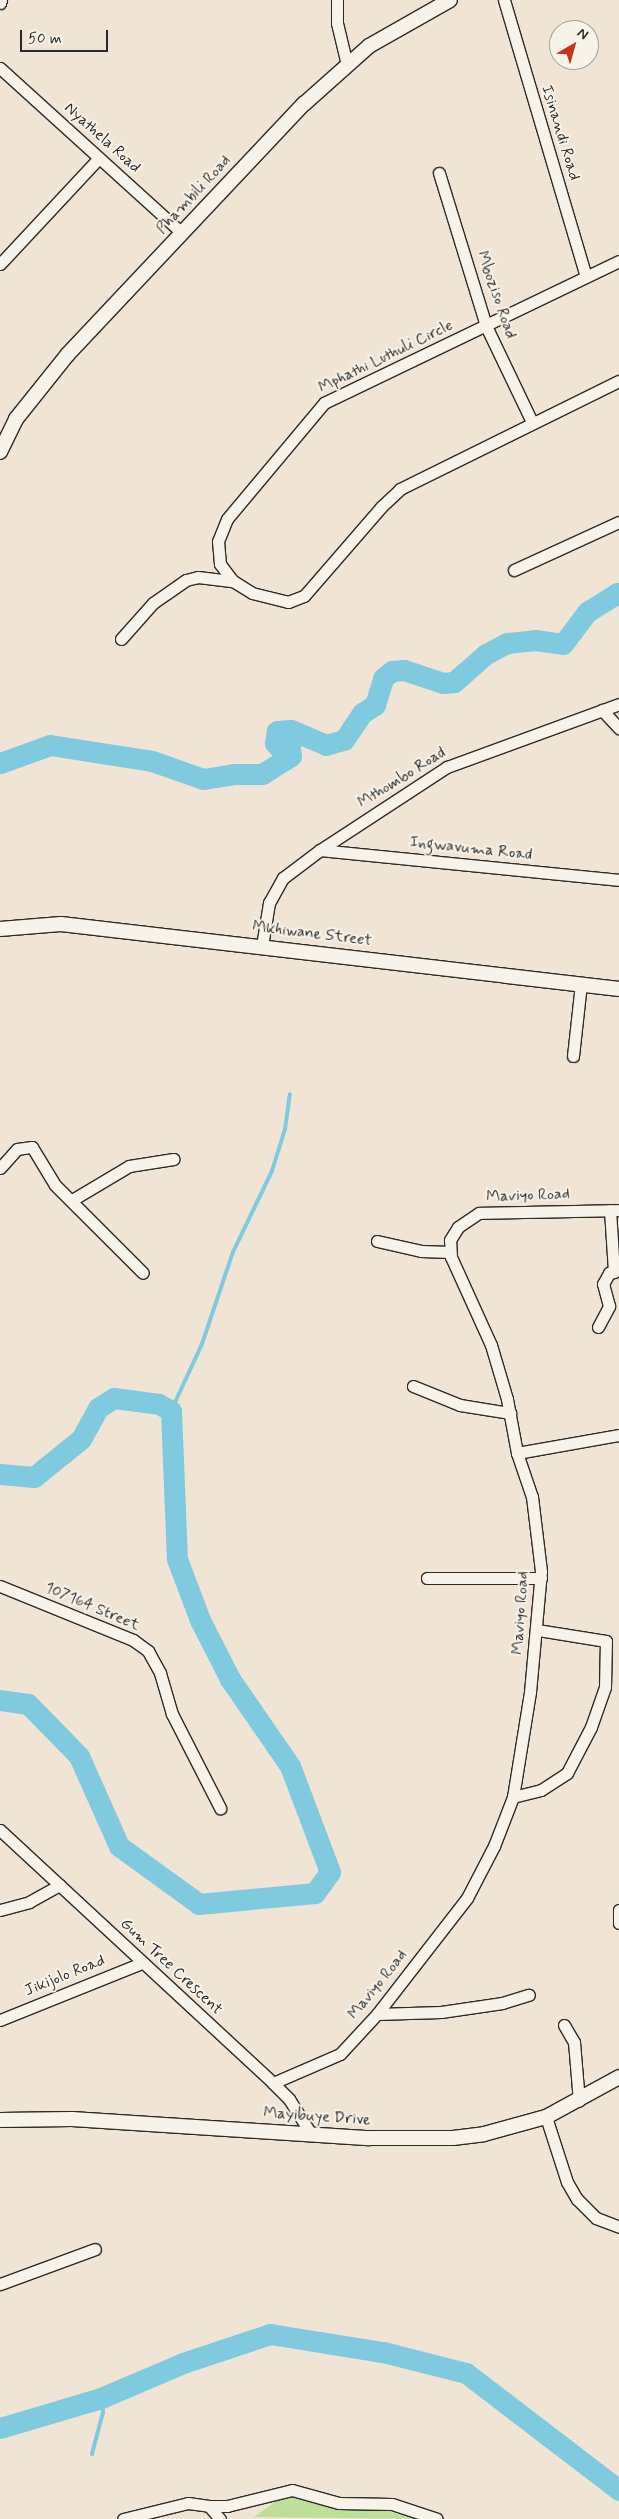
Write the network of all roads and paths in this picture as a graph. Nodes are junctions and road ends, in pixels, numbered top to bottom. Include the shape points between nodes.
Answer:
1 (337, 0) edge
2 (450, 0) edge
3 (504, 0) edge
4 (347, 65) junction
5 (0, 68) edge
6 (98, 158) junction
7 (439, 173) dead end
8 (182, 233) junction
9 (619, 261) edge
10 (0, 264) edge
11 (586, 276) junction
12 (486, 326) junction
13 (619, 380) edge
14 (532, 422) junction
15 (0, 452) edge
16 (619, 522) edge
17 (514, 570) dead end
18 (233, 581) junction
19 (121, 639) dead end
20 (619, 704) edge
21 (602, 710) junction
22 (619, 728) edge
23 (320, 850) junction
24 (619, 880) edge
25 (0, 929) edge
26 (262, 946) junction
27 (581, 984) junction
28 (619, 989) edge
29 (573, 1056) dead end
30 (173, 1159) dead end
31 (0, 1168) edge
32 (72, 1200) junction
33 (614, 1210) edge
34 (377, 1241) dead end
35 (450, 1252) junction
36 (143, 1273) dead end
37 (616, 1273) edge
38 (598, 1327) dead end
39 (413, 1386) dead end
40 (510, 1413) junction
41 (619, 1435) edge
42 (517, 1453) junction
43 (427, 1578) dead end
44 (541, 1578) junction
45 (0, 1586) edge
46 (537, 1630) junction
47 (513, 1797) junction
48 (220, 1808) dead end
49 (0, 1830) edge
50 (60, 1885) junction
51 (0, 1910) edge
52 (619, 1910) edge
53 (619, 1922) edge
54 (142, 1963) junction
55 (529, 1995) dead end
56 (377, 2014) junction
57 (3, 2017) edge
58 (564, 2025) dead end
59 (619, 2077) edge
60 (273, 2083) junction
61 (579, 2101) junction
62 (546, 2117) junction
63 (0, 2120) edge
64 (311, 2134) junction
65 (619, 2227) edge
66 (95, 2249) dead end
67 (0, 2284) edge
68 (209, 2506) junction
69 (123, 2519) edge
70 (220, 2519) edge
71 (437, 2519) edge

1 - 4 street via 337,23
2 - 4 street, Phambili Road via 396,28
3 - 11 street, Isinandi Road
4 - 8 street, Phambili Road via 304,104
5 - 6 street, Nyathela Road
6 - 8 street, Nyathela Road
6 - 10 street
7 - 12 street, Mboziso Road
8 - 15 street, Phambili Road via 33,395 16,419
9 - 11 street, Mphathi Luthuli Circle
11 - 12 street, Mphathi Luthuli Circle
12 - 14 street, Mboziso Road
12 - 18 street, Mphathi Luthuli Circle via 324,403 227,519 218,541 220,564
13 - 14 street
14 - 18 street via 400,489 304,596 288,602 269,599
16 - 17 street
18 - 19 street via 198,577 186,580 153,603
20 - 21 street, Mthombo Road
21 - 22 street
21 - 23 street, Mthombo Road via 446,767
23 - 24 street, Ingwavuma Road
23 - 26 street, Mthombo Road via 278,886 269,903
25 - 26 street, Mkhiwane Street via 61,924
26 - 27 street, Mkhiwane Street
27 - 28 street, Mkhiwane Street
27 - 29 street
30 - 32 street via 129,1166
31 - 32 street via 17,1149 32,1146 39,1152 55,1184
32 - 36 street
33 - 35 street, Maviyo Road via 479,1214 458,1227 450,1240
33 - 37 street
34 - 35 street via 421,1251
35 - 40 street, Maviyo Road via 491,1345
37 - 38 street via 609,1274 603,1284 610,1306
39 - 40 street via 460,1406
40 - 42 street, Maviyo Road
41 - 42 street
42 - 44 street, Maviyo Road via 532,1497
43 - 44 street
44 - 46 street, Maviyo Road
45 - 48 street, 107164 Street via 133,1640 151,1654 172,1714
46 - 47 street, Maviyo Road
46 - 47 street via 606,1641 605,1687 591,1727 567,1773 541,1790
47 - 56 street, Maviyo Road via 494,1846 467,1898
49 - 50 street, Gum Tree Crescent
50 - 51 street via 29,1902
50 - 54 street, Gum Tree Crescent
52 - 53 street
54 - 57 street, Jikijolo Road
54 - 60 street, Gum Tree Crescent
55 - 56 street via 502,2004 441,2012
56 - 60 street, Maviyo Road via 340,2054
58 - 61 street via 573,2036
59 - 61 street, Mayibuye Drive
60 - 64 street, Gum Tree Crescent via 289,2099
61 - 62 street, Mayibuye Drive
62 - 64 street, Mayibuye Drive via 484,2134 453,2138
62 - 65 street via 568,2182 577,2198 596,2218
63 - 64 street, Mayibuye Drive via 72,2119
66 - 67 street
68 - 69 street via 176,2504
68 - 70 street
68 - 71 street via 227,2506 292,2490 339,2503 392,2504

